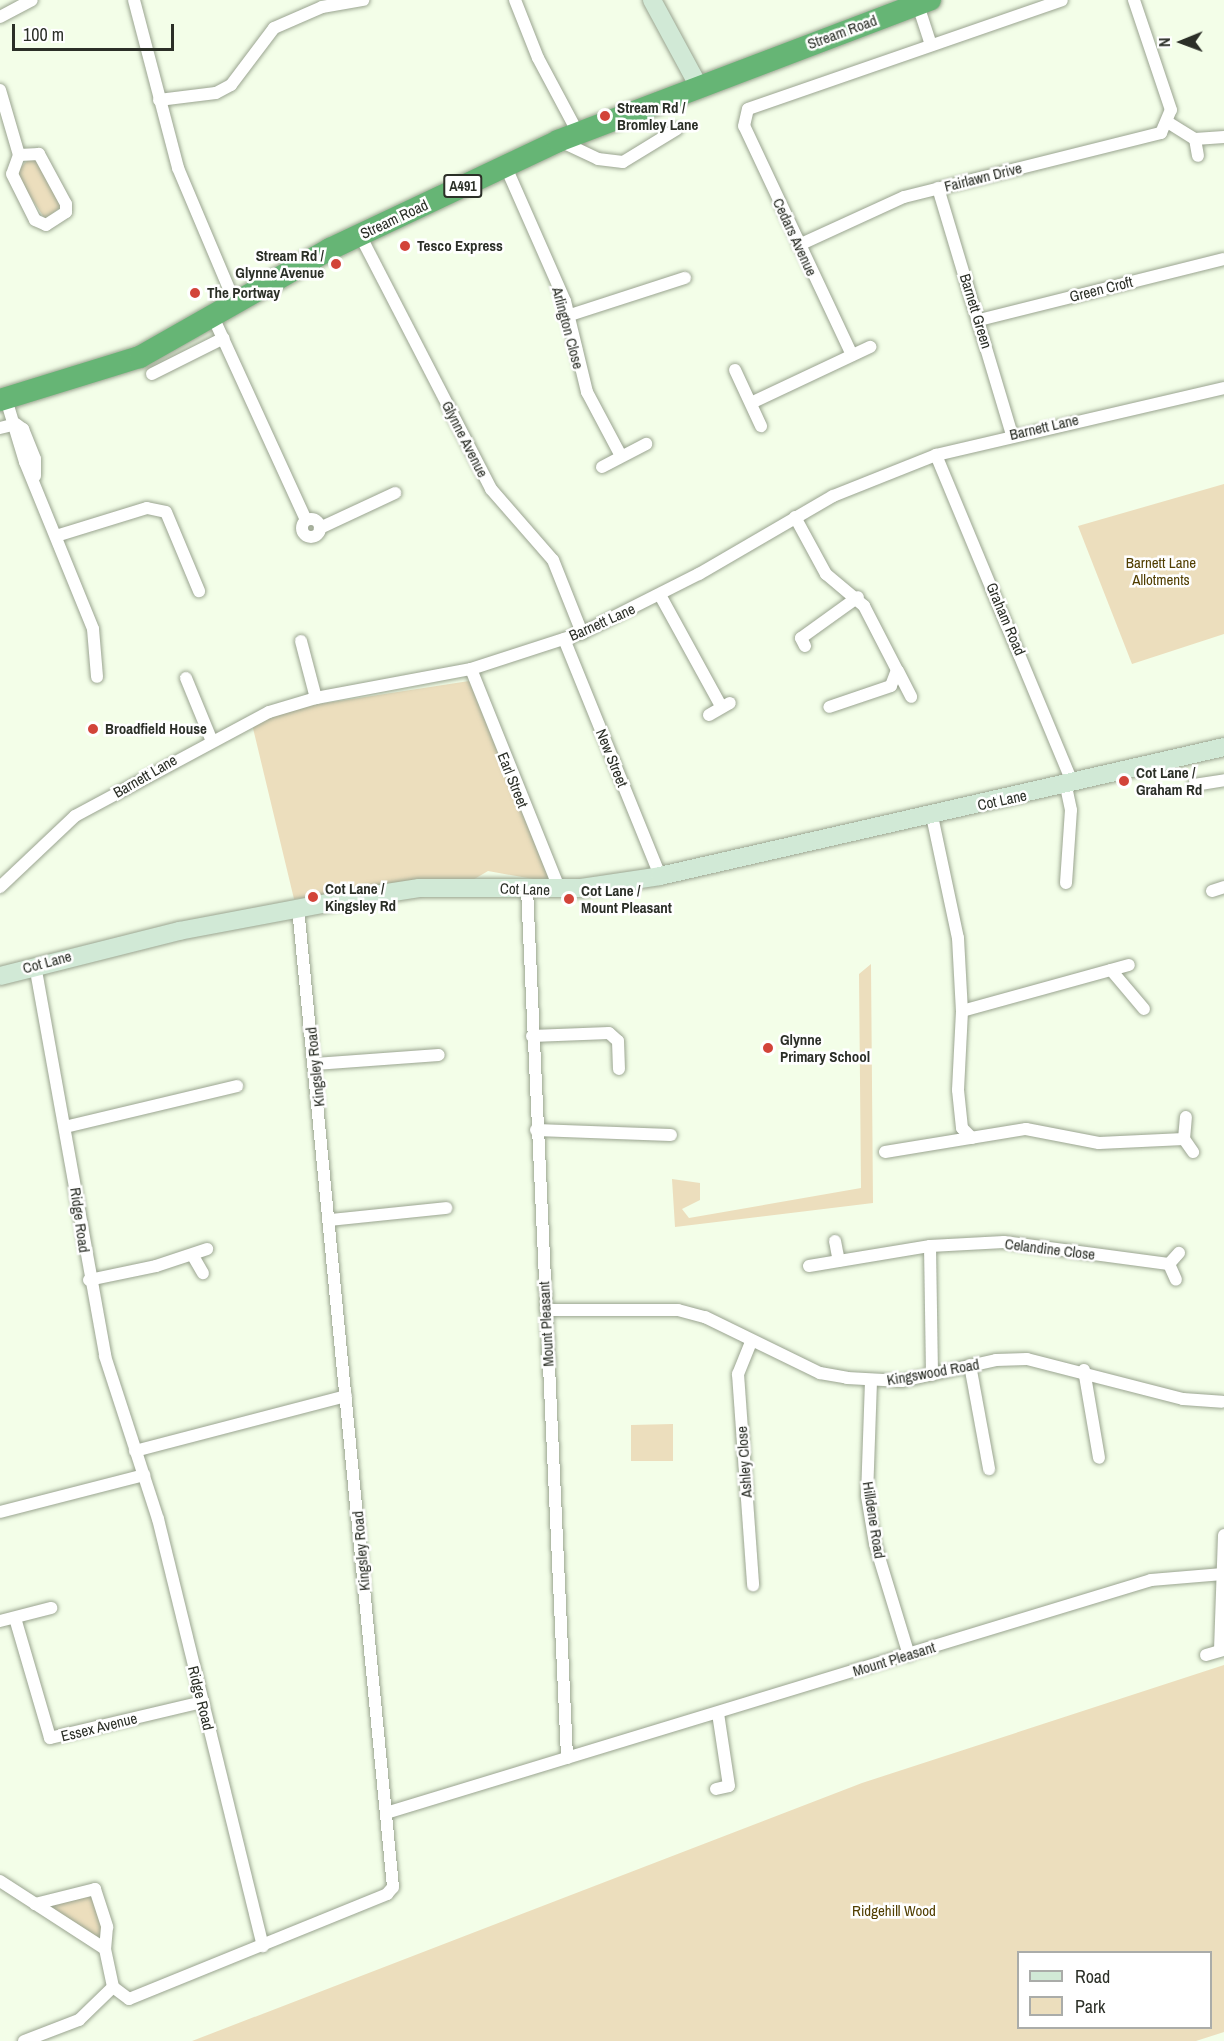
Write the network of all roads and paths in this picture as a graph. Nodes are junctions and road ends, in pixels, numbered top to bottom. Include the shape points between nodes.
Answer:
1 (32, 0) edge
2 (134, 0) edge
3 (363, 0) edge
4 (515, 0) edge
5 (652, 0) edge
6 (1062, 0) edge
7 (1134, 0) edge
8 (924, 2) edge
9 (0, 17) edge
10 (930, 44) junction
11 (698, 85) junction
12 (0, 90) edge
13 (159, 100) junction
14 (1169, 123) junction
15 (677, 129) dead end
16 (568, 137) junction
17 (1224, 137) edge
18 (1195, 140) junction
19 (19, 155) junction
20 (1198, 156) dead end
21 (505, 165) junction
22 (938, 188) junction
23 (360, 235) junction
24 (799, 245) junction
25 (1224, 259) edge
26 (685, 278) dead end
27 (236, 305) junction
28 (567, 315) junction
29 (979, 320) junction
30 (219, 329) junction
31 (870, 347) dead end
32 (852, 355) junction
33 (735, 369) dead end
34 (152, 374) dead end
35 (1224, 388) edge
36 (3, 399) edge
37 (751, 403) junction
38 (16, 424) junction
39 (762, 426) dead end
40 (0, 428) edge
41 (1012, 434) junction
42 (646, 444) dead end
43 (936, 455) junction
44 (621, 456) junction
45 (602, 467) dead end
46 (395, 493) dead end
47 (795, 517) junction
48 (56, 536) junction
49 (199, 591) dead end
50 (660, 595) junction
51 (858, 597) junction
52 (582, 633) junction
53 (564, 639) junction
54 (301, 641) dead end
55 (805, 646) dead end
56 (471, 669) junction
57 (897, 670) junction
58 (97, 677) dead end
59 (186, 678) dead end
60 (911, 697) dead end
61 (316, 698) junction
62 (828, 707) dead end
63 (709, 715) dead end
64 (211, 739) junction
65 (1224, 747) edge
66 (1224, 780) edge
67 (1070, 785) junction
68 (1194, 785) dead end
69 (932, 816) junction
70 (660, 876) junction
71 (1066, 883) dead end
72 (0, 887) edge
73 (527, 889) junction
74 (560, 890) junction
75 (298, 908) junction
76 (1129, 964) dead end
77 (35, 965) junction
78 (1111, 970) junction
79 (0, 976) edge
80 (1144, 1009) dead end
81 (962, 1011) junction
82 (532, 1035) junction
83 (439, 1055) dead end
84 (315, 1064) junction
85 (619, 1069) dead end
86 (237, 1086) dead end
87 (1186, 1117) dead end
88 (65, 1127) junction
89 (536, 1130) junction
90 (671, 1135) dead end
91 (972, 1138) junction
92 (1184, 1139) junction
93 (885, 1152) dead end
94 (1193, 1152) dead end
95 (446, 1208) dead end
96 (330, 1220) junction
97 (836, 1241) dead end
98 (930, 1246) junction
99 (207, 1249) dead end
100 (1179, 1253) dead end
101 (193, 1256) junction
102 (839, 1261) junction
103 (1170, 1264) junction
104 (808, 1266) dead end
105 (203, 1273) dead end
106 (89, 1280) junction
107 (1176, 1280) dead end
108 (546, 1310) junction
109 (751, 1342) junction
110 (970, 1365) junction
111 (1084, 1370) junction
112 (932, 1375) junction
113 (871, 1381) junction
114 (346, 1396) junction
115 (1222, 1401) dead end
116 (135, 1451) junction
117 (1100, 1459) dead end
118 (989, 1472) dead end
119 (144, 1475) junction
120 (0, 1512) edge
121 (1224, 1535) edge
122 (1223, 1574) edge
123 (753, 1585) dead end
124 (51, 1608) dead end
125 (15, 1618) junction
126 (0, 1622) edge
127 (1222, 1650) edge
128 (909, 1655) junction
129 (1206, 1655) dead end
130 (202, 1702) junction
131 (718, 1713) junction
132 (567, 1758) junction
133 (716, 1789) dead end
134 (386, 1813) junction
135 (0, 1881) edge
136 (35, 1904) junction
137 (263, 1946) junction
138 (105, 1949) junction
139 (113, 1987) junction
140 (24, 2041) edge

1 - 9 street
2 - 13 street
3 - 13 street via 322,7 274,28 224,89 197,99
4 - 16 street
5 - 11 street
6 - 10 street
7 - 14 street via 1171,110
8 - 10 street
8 - 11 highway, Stream Road / A491
10 - 24 street, Cedars Avenue via 754,104 744,117 744,126
11 - 16 highway, Stream Road / A491
12 - 19 street
13 - 27 street via 196,220
14 - 18 street
14 - 22 street, Fairlawn Drive via 1161,133
15 - 16 street via 623,162 597,159
16 - 21 highway, Stream Road / A491
17 - 18 street
18 - 20 street
19 - 19 street via 12,174 35,220 46,225 66,213 66,204 39,154
21 - 23 highway, Stream Road / A491
21 - 28 street, Arlington Close
22 - 24 street, Fairlawn Drive via 865,213
22 - 29 street, Barnett Green
23 - 27 highway, Stream Road / A491
23 - 52 street, Glynne Avenue via 491,489 553,560
24 - 32 street, Cedars Avenue
25 - 29 street, Green Croft
26 - 28 street
27 - 30 highway, Stream Road / A491
28 - 44 street, Arlington Close via 587,392
29 - 41 street, Barnett Green
30 - 34 street
30 - 36 highway, Stream Road / A491
30 - 46 street via 306,520 301,528 306,536 316,536 320,528
31 - 32 street
32 - 37 street
33 - 37 street
35 - 41 street, Barnett Lane
36 - 38 street
37 - 39 street
38 - 40 street
38 - 48 street via 25,462 35,477
41 - 43 street, Barnett Lane
42 - 44 street
43 - 47 street, Barnett Lane via 872,477
43 - 67 street, Graham Road
44 - 45 street
47 - 50 street, Barnett Lane
47 - 51 street via 826,574
48 - 49 street via 158,509 174,522 188,577
48 - 58 street via 93,629
50 - 52 street, Barnett Lane
50 - 63 street via 725,704
51 - 55 street via 801,638
51 - 57 street
52 - 53 street, Barnett Lane
53 - 56 street, Barnett Lane
53 - 70 street, New Street
54 - 61 street
56 - 61 street, Barnett Lane
56 - 74 street, Earl Street
57 - 60 street
57 - 62 street via 891,686
59 - 64 street
61 - 64 street, Barnett Lane
64 - 72 street, Barnett Lane via 75,816
65 - 67 street, Cot Lane
66 - 68 street
67 - 69 street, Cot Lane
67 - 71 street, Graham Road via 1071,810 1062,865
69 - 70 street, Cot Lane
69 - 81 street via 954,908
70 - 74 street, Cot Lane
73 - 74 street, Cot Lane
73 - 75 street, Cot Lane via 419,888
73 - 82 street, Mount Pleasant
75 - 77 street, Cot Lane
75 - 84 street, Kingsley Road
76 - 78 street
77 - 79 street, Cot Lane
77 - 88 street, Ridge Road
78 - 80 street
78 - 81 street
81 - 91 street via 958,1090 962,1128
82 - 85 street via 609,1033 618,1041
82 - 89 street, Mount Pleasant
83 - 84 street
84 - 96 street, Kingsley Road
86 - 88 street
87 - 92 street
88 - 106 street, Ridge Road
89 - 90 street
89 - 108 street, Mount Pleasant
91 - 92 street via 1026,1129 1099,1143
91 - 93 street
92 - 94 street
95 - 96 street
96 - 114 street, Kingsley Road
97 - 102 street
98 - 102 street, Celandine Close
98 - 103 street, Celandine Close via 1014,1243
98 - 112 street
99 - 101 street
100 - 103 street
101 - 105 street
101 - 106 street
102 - 104 street, Celandine Close
103 - 107 street
106 - 116 street, Ridge Road via 105,1356
108 - 109 street, Kingswood Road via 678,1310 705,1317
108 - 132 street, Mount Pleasant
109 - 113 street, Kingswood Road via 820,1373
109 - 123 street, Ashley Close via 738,1374
110 - 111 street, Kingswood Road via 1027,1359
110 - 112 street, Kingswood Road
110 - 118 street
111 - 115 street, Kingswood Road via 1183,1399
111 - 117 street
112 - 113 street, Kingswood Road
113 - 128 street, Hilldene Road via 867,1497 875,1544
114 - 116 street
114 - 134 street, Kingsley Road
116 - 119 street, Ridge Road
119 - 120 street
119 - 130 street, Ridge Road
121 - 122 street
122 - 127 street
122 - 128 street, Mount Pleasant via 1151,1580
124 - 125 street
125 - 126 street
125 - 130 street, Essex Avenue via 50,1738
127 - 129 street
128 - 131 street, Mount Pleasant
130 - 137 street, Ridge Road
131 - 132 street, Mount Pleasant
131 - 133 street via 729,1786
132 - 134 street, Mount Pleasant
134 - 137 street, Kingsley Road via 390,1892
135 - 136 street
136 - 138 street
136 - 138 street via 95,1889 107,1927
137 - 139 street, Kingsley Road via 134,1998 123,1997
138 - 139 street
139 - 140 street via 79,2020

